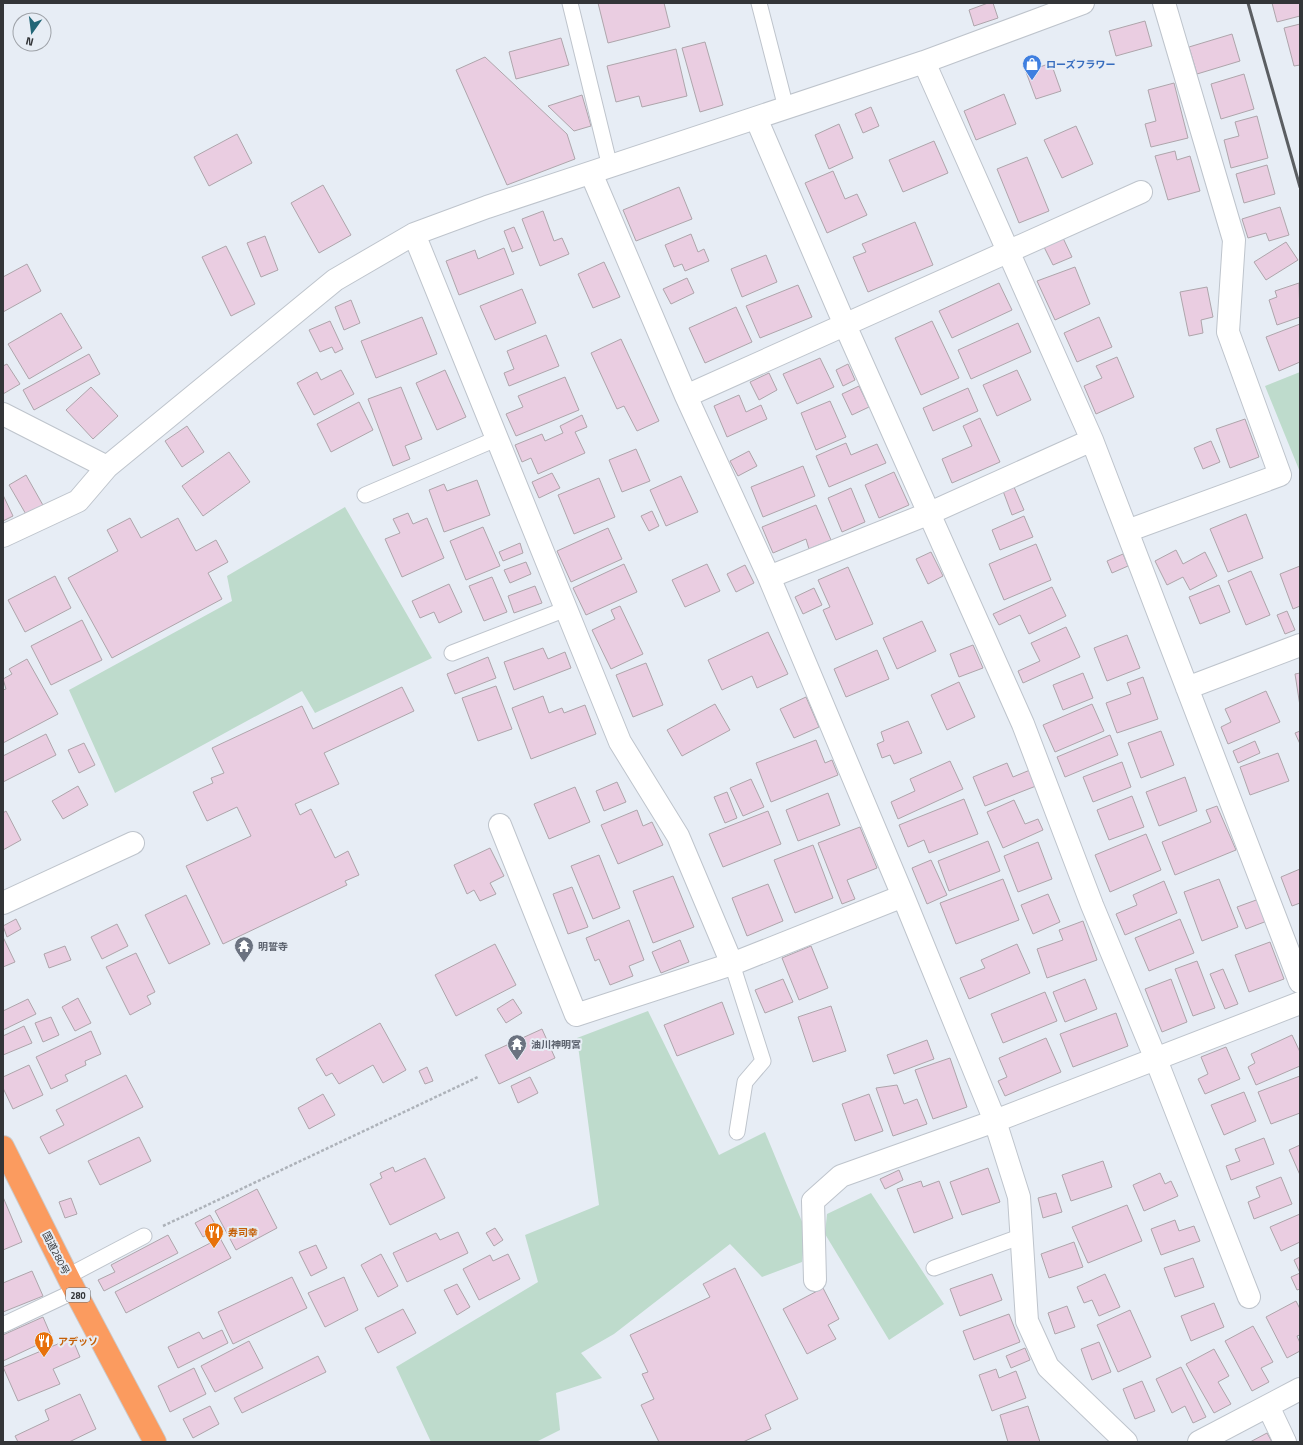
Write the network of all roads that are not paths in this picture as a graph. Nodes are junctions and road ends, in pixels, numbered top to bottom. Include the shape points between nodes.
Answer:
1 (570, 3) edge
2 (759, 3) edge
3 (1083, 3) edge
4 (1164, 3) edge
5 (924, 62) junction
6 (786, 108) junction
7 (756, 118) junction
8 (601, 170) junction
9 (1141, 192) dead end
10 (414, 234) junction
11 (1008, 252) junction
12 (845, 324) junction
13 (686, 396) junction
14 (3, 414) edge
15 (496, 439) junction
16 (1092, 440) junction
17 (107, 467) junction
18 (365, 495) dead end
19 (930, 513) junction
20 (1127, 531) junction
21 (3, 536) edge
22 (769, 577) junction
23 (566, 610) junction
24 (1300, 645) edge
25 (452, 653) dead end
26 (1187, 688) junction
27 (500, 825) dead end
28 (133, 843) dead end
29 (903, 896) junction
30 (3, 903) edge
31 (732, 964) junction
32 (1300, 982) edge
33 (1300, 1002) edge
34 (1155, 1057) junction
35 (995, 1121) junction
36 (737, 1132) dead end
37 (3, 1147) edge
38 (144, 1236) road end
39 (1022, 1236) junction
40 (934, 1268) dead end
41 (815, 1280) dead end
42 (72, 1284) junction
43 (1249, 1297) dead end
44 (3, 1325) edge
45 (1300, 1389) edge
46 (1268, 1406) junction
47 (155, 1442) edge
48 (1126, 1442) edge
49 (1199, 1442) edge
50 (1286, 1442) edge

1 - 8 lane
2 - 6 lane
3 - 5 street
4 - 20 street via 1234,240 1228,332 1280,475
5 - 6 street
5 - 11 street
6 - 7 street
7 - 8 street
7 - 12 street
8 - 10 street
8 - 13 street
9 - 11 street
10 - 15 street
10 - 17 street via 335,280
11 - 12 street
11 - 16 street
12 - 13 street
12 - 19 street
13 - 22 street
14 - 17 street
15 - 18 lane
15 - 23 street
16 - 19 street
16 - 20 street
17 - 21 street via 78,501
19 - 22 street
19 - 34 street via 1023,724 1092,905
20 - 26 street
22 - 29 street
23 - 25 lane
23 - 31 street via 620,742 678,836
24 - 26 street
26 - 32 street
27 - 31 street via 576,1015
28 - 30 street
29 - 31 street
29 - 35 street
31 - 36 lane via 764,1061 745,1082
33 - 34 street
34 - 35 street
34 - 43 street
35 - 39 street via 1019,1197
35 - 41 street via 841,1176 813,1201
37 - 42 highway, 国道280号 / 280
38 - 42 lane
39 - 40 lane
39 - 48 street via 1027,1321 1048,1367
42 - 44 lane
42 - 47 highway, 国道280号 / 280
45 - 46 street
46 - 49 street
46 - 50 street

